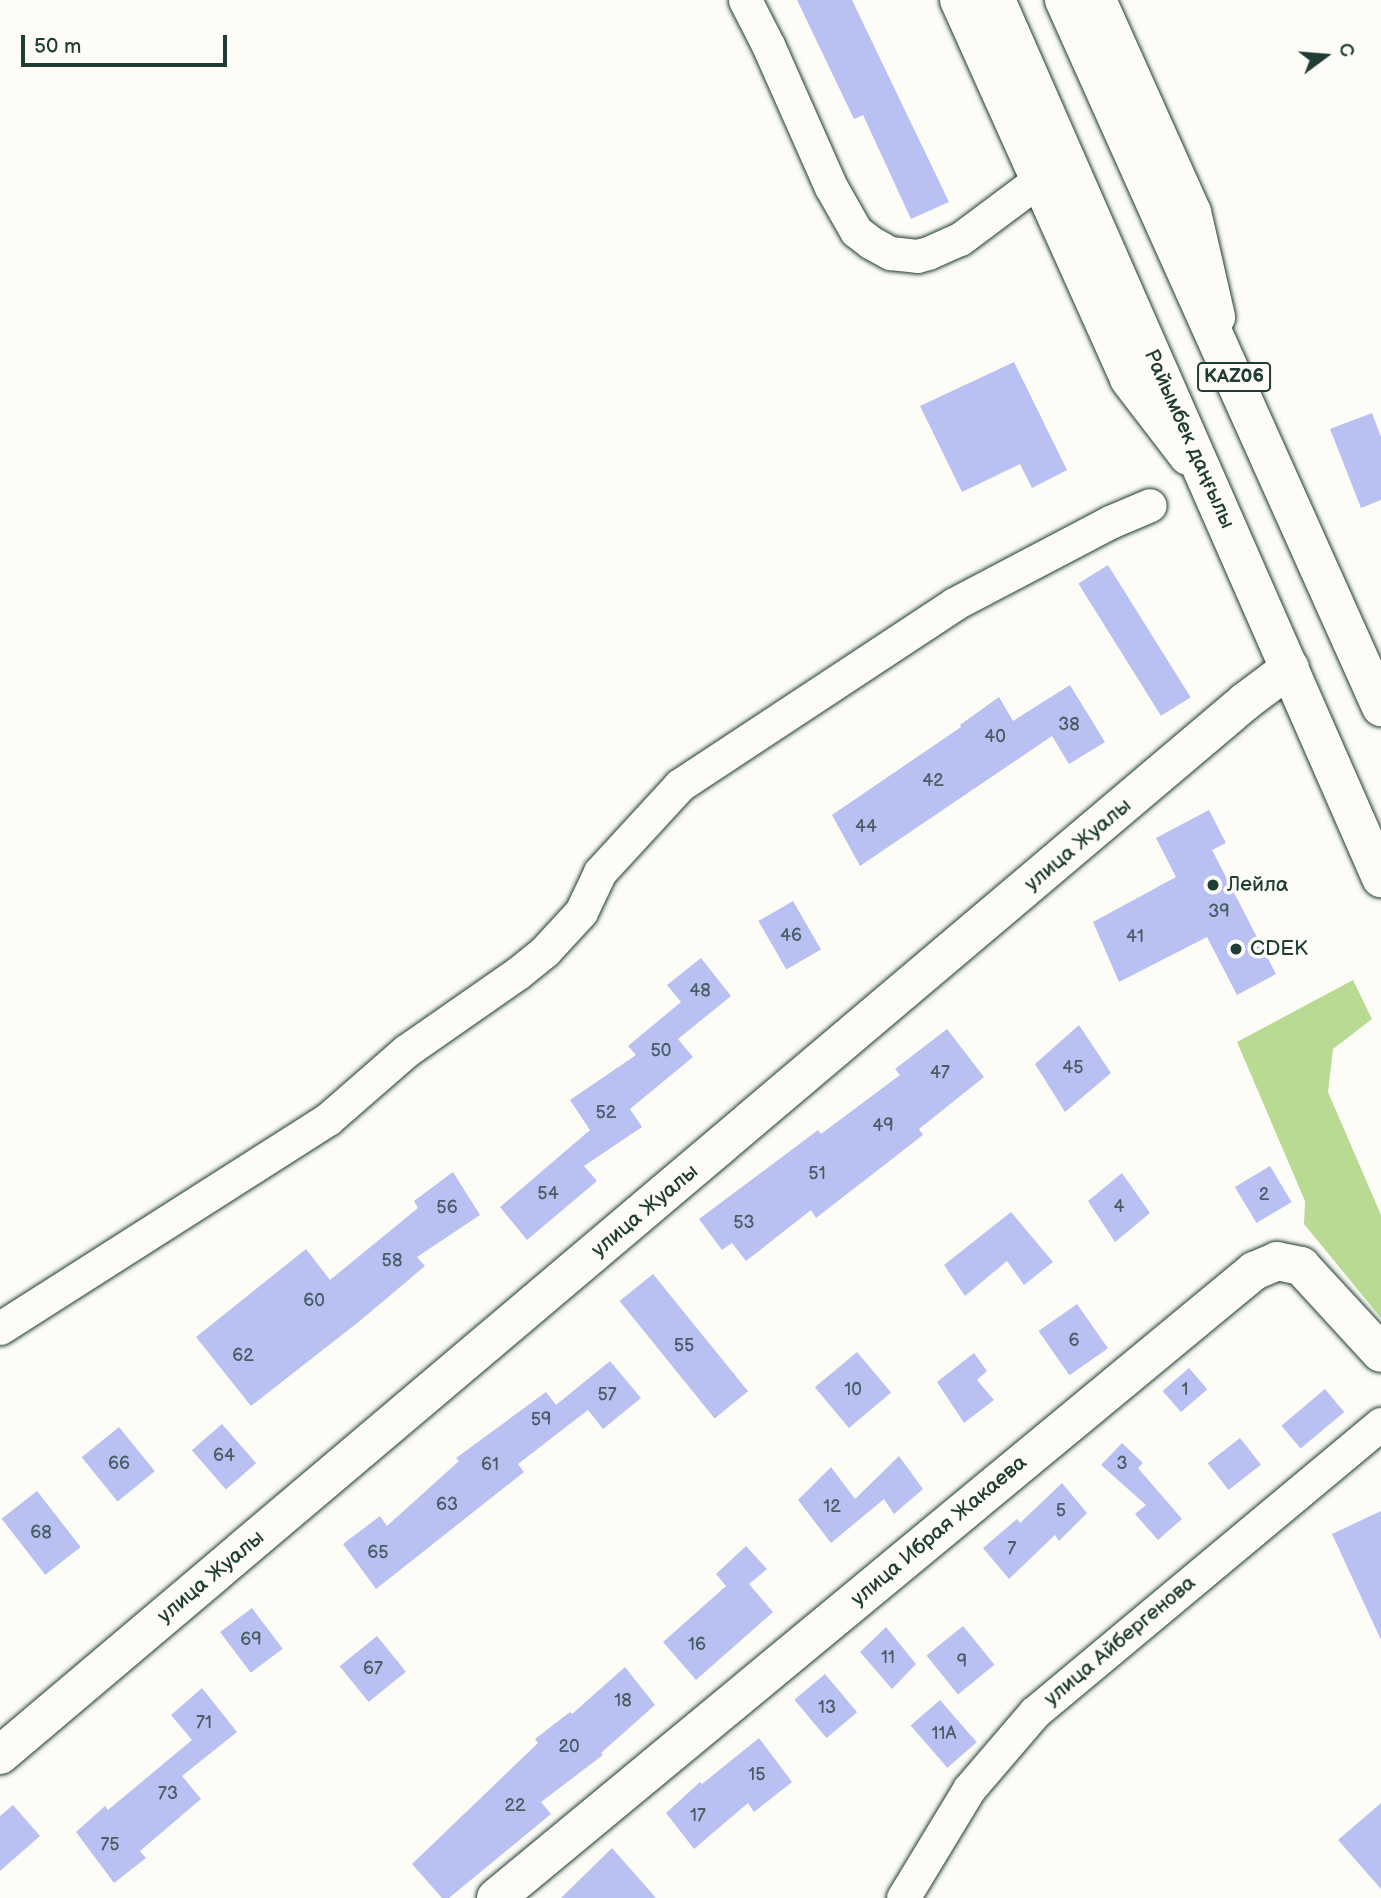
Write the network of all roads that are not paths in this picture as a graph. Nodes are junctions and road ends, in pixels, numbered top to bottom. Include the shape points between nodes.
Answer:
1 (744, 0) edge
2 (959, 0) edge
3 (996, 0) edge
4 (1064, 0) edge
5 (1097, 0) edge
6 (1040, 180) junction
7 (1225, 357) junction
8 (1208, 482) junction
9 (1150, 505) dead end
10 (1290, 668) junction
11 (1381, 707) edge
12 (1381, 878) edge
13 (0, 1328) edge
14 (1381, 1353) edge
15 (1381, 1424) edge
16 (0, 1755) edge
17 (496, 1898) edge
18 (903, 1898) edge

1 - 6 street via 831,187 856,231 870,242 890,253 928,253 960,239
2 - 6 main road
3 - 8 main road, Райымбек даңғылы / KАZ06
4 - 7 main road, KАZ06
5 - 7 main road via 1192,212
6 - 8 main road via 1129,379
7 - 11 main road, KАZ06
8 - 10 main road, Райымбек даңғылы / KАZ06
9 - 13 street via 954,604 680,785 600,872 581,912 518,974 406,1051 328,1119
10 - 12 main road, Райымбек даңғылы / KАZ06
10 - 16 main road, улица Жуалы
14 - 17 main road, улица Ибрая Жакаева via 1301,1266 1277,1261 1254,1271
15 - 18 street, улица Айбергенова via 1035,1712 969,1789

